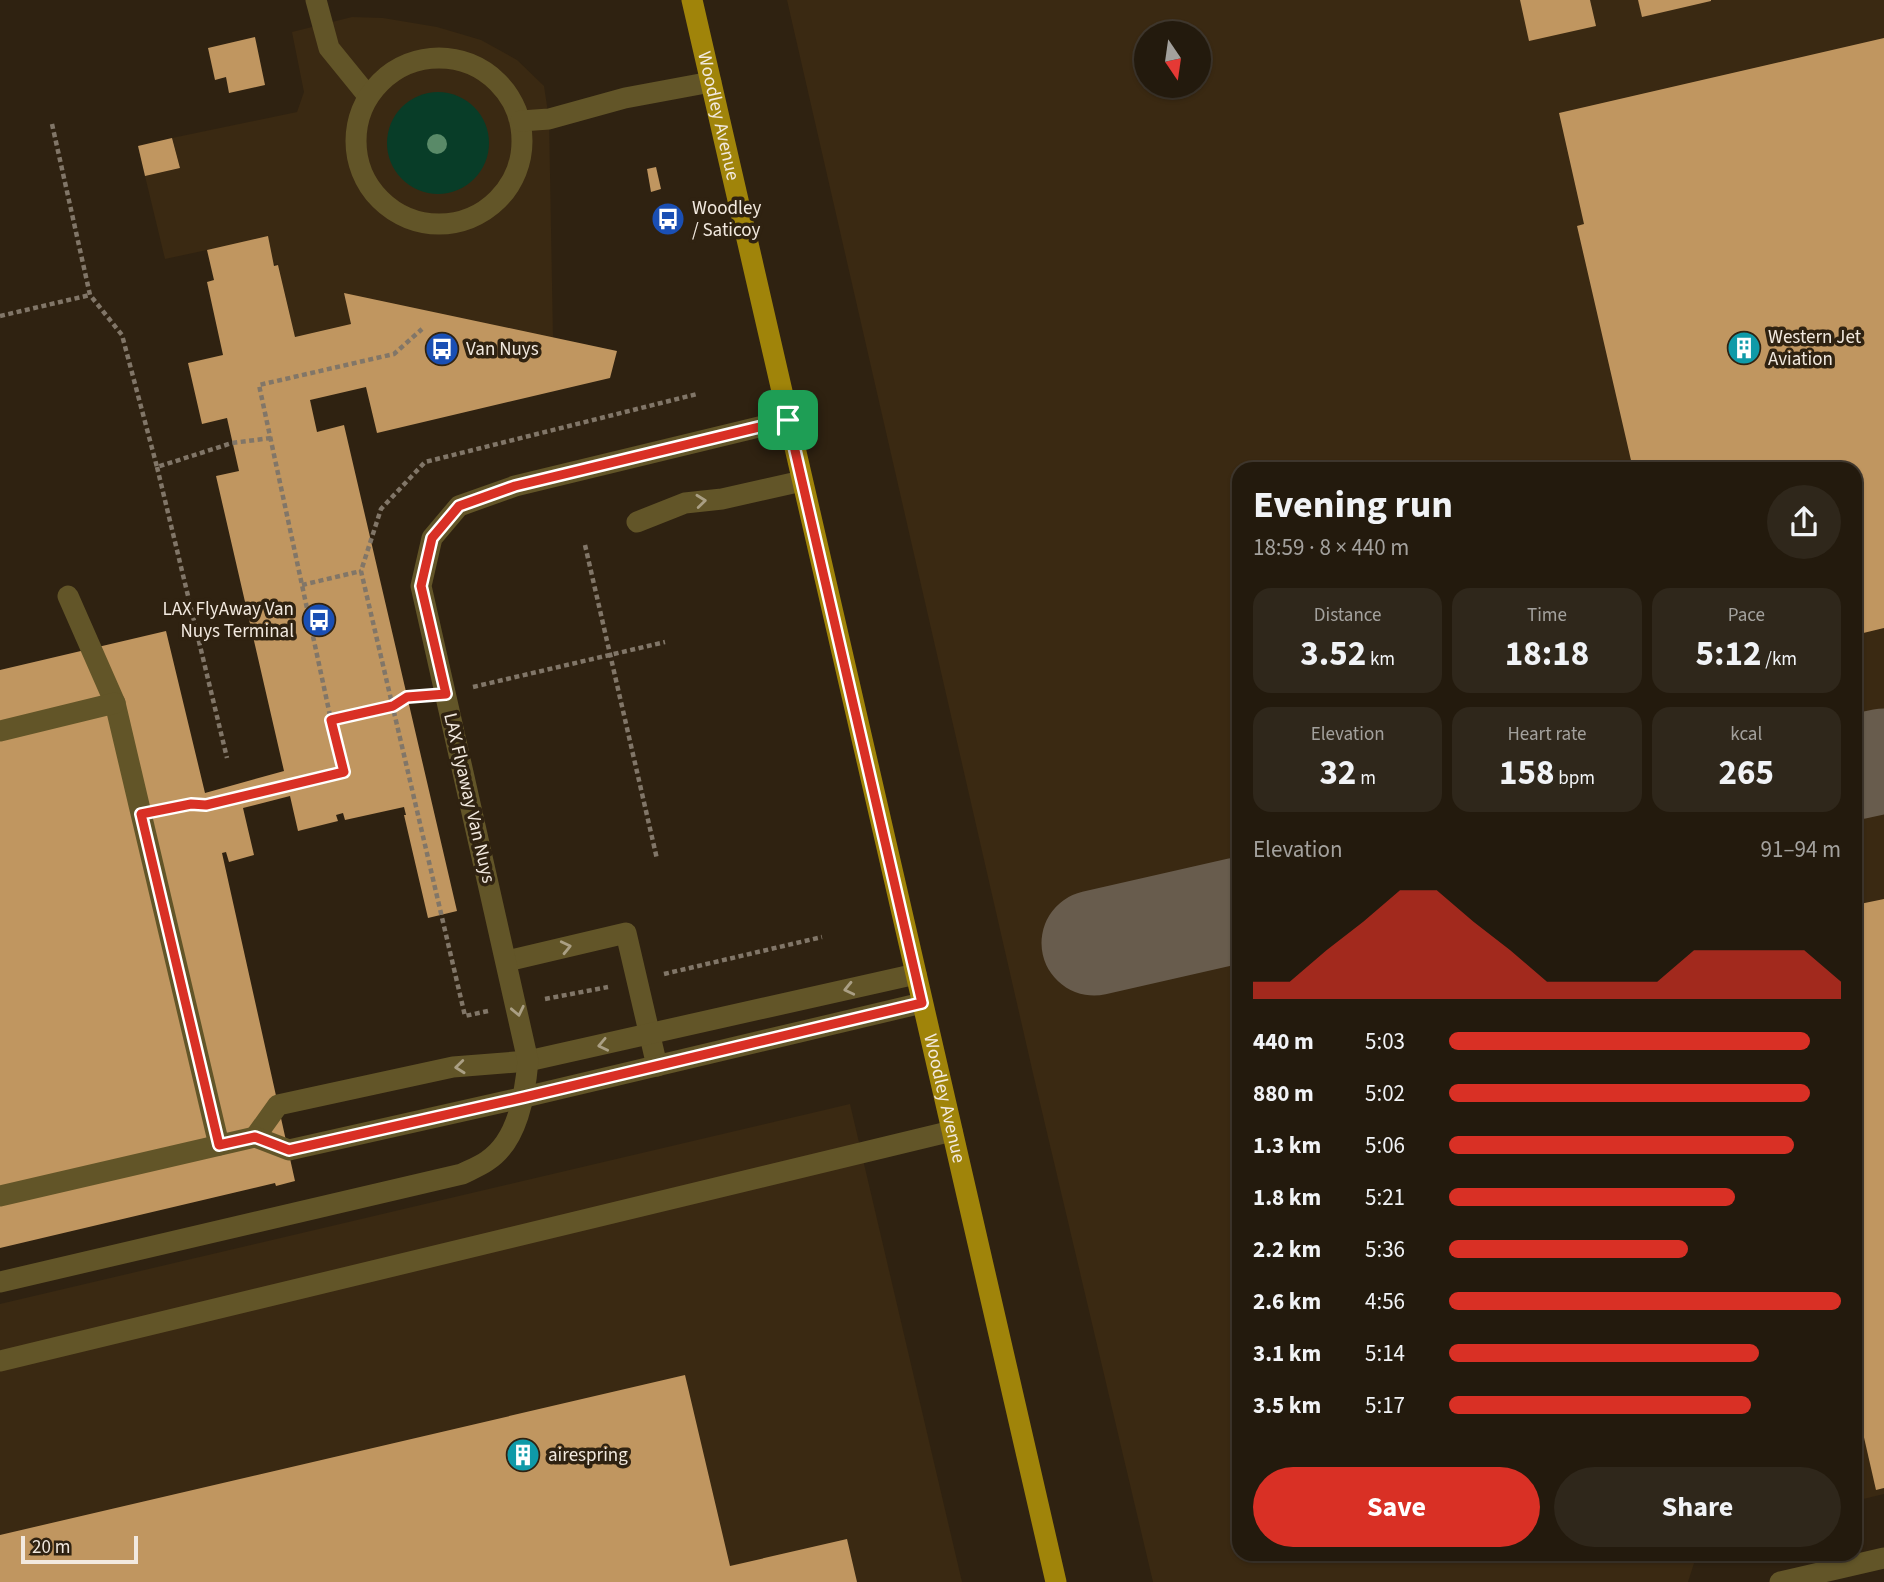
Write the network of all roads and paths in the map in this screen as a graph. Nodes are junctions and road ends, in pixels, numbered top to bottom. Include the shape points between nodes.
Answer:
1 (316, 0) edge
2 (692, 0) edge
3 (711, 82) junction
4 (369, 96) junction
5 (520, 121) junction
6 (52, 124) dead end
7 (90, 295) junction
8 (0, 316) edge
9 (422, 329) dead end
10 (788, 420) junction
11 (271, 438) junction
12 (157, 467) junction
13 (802, 481) junction
14 (637, 522) dead end
15 (584, 545) dead end
16 (361, 571) dead end
17 (302, 585) junction
18 (68, 596) dead end
19 (664, 642) dead end
20 (610, 655) junction
21 (446, 694) junction
22 (115, 704) junction
23 (331, 720) junction
24 (0, 731) edge
25 (228, 758) dead end
26 (141, 814) junction
27 (657, 859) dead end
28 (507, 961) junction
29 (915, 974) junction
30 (922, 1003) junction
31 (650, 1034) junction
32 (528, 1061) junction
33 (657, 1066) junction
34 (525, 1097) junction
35 (952, 1131) junction
36 (255, 1137) junction
37 (219, 1145) junction
38 (0, 1196) edge
39 (0, 1282) edge
40 (0, 1361) edge
41 (1884, 1558) edge
42 (1056, 1582) edge
43 (1780, 1582) edge

1 - 4 street via 329,48
2 - 3 main road, Woodley Avenue
3 - 5 street via 625,98 549,119
3 - 10 main road, Woodley Avenue
4 - 5 street via 388,75 414,61 442,57 470,64 493,77 510,97
4 - 5 street via 357,132 356,151 364,178 381,201 405,217 430,224 457,223 482,213 502,196 517,174 523,148
6 - 7 path
7 - 8 path
7 - 12 path via 122,334
9 - 11 path via 394,354 259,385
10 - 13 main road, Woodley Avenue
10 - 21 street, LAX Flyaway Van Nuys via 515,486 459,506 432,538 421,586
11 - 12 path via 232,443
11 - 17 path
12 - 25 path
14 -> 13 street via 685,503
13 - 29 main road, Woodley Avenue
15 - 20 path
16 - 17 path
17 - 23 path
18 - 22 street
19 - 20 path
20 - 21 path
20 - 27 path
21 - 23 path via 407,697 393,706
21 - 28 street, LAX Flyaway Van Nuys
22 - 24 street
22 - 26 street
23 - 26 path via 344,772 206,805
26 - 37 street
28 -> 31 street via 625,933
28 -> 32 street, LAX Flyaway Van Nuys
29 - 30 main road, Woodley Avenue
29 -> 31 street
30 - 33 street
30 - 35 main road, Woodley Avenue
31 -> 32 street
31 - 33 street
32 - 34 street, LAX Flyaway Van Nuys
32 -> 36 street via 453,1067 278,1105
33 - 34 street
34 - 36 street via 289,1150
34 - 39 street, LAX Flyaway Van Nuys via 508,1139 490,1160 462,1174
35 - 40 street
35 - 42 main road, Woodley Avenue
36 - 37 street
37 - 38 street
41 - 43 street

